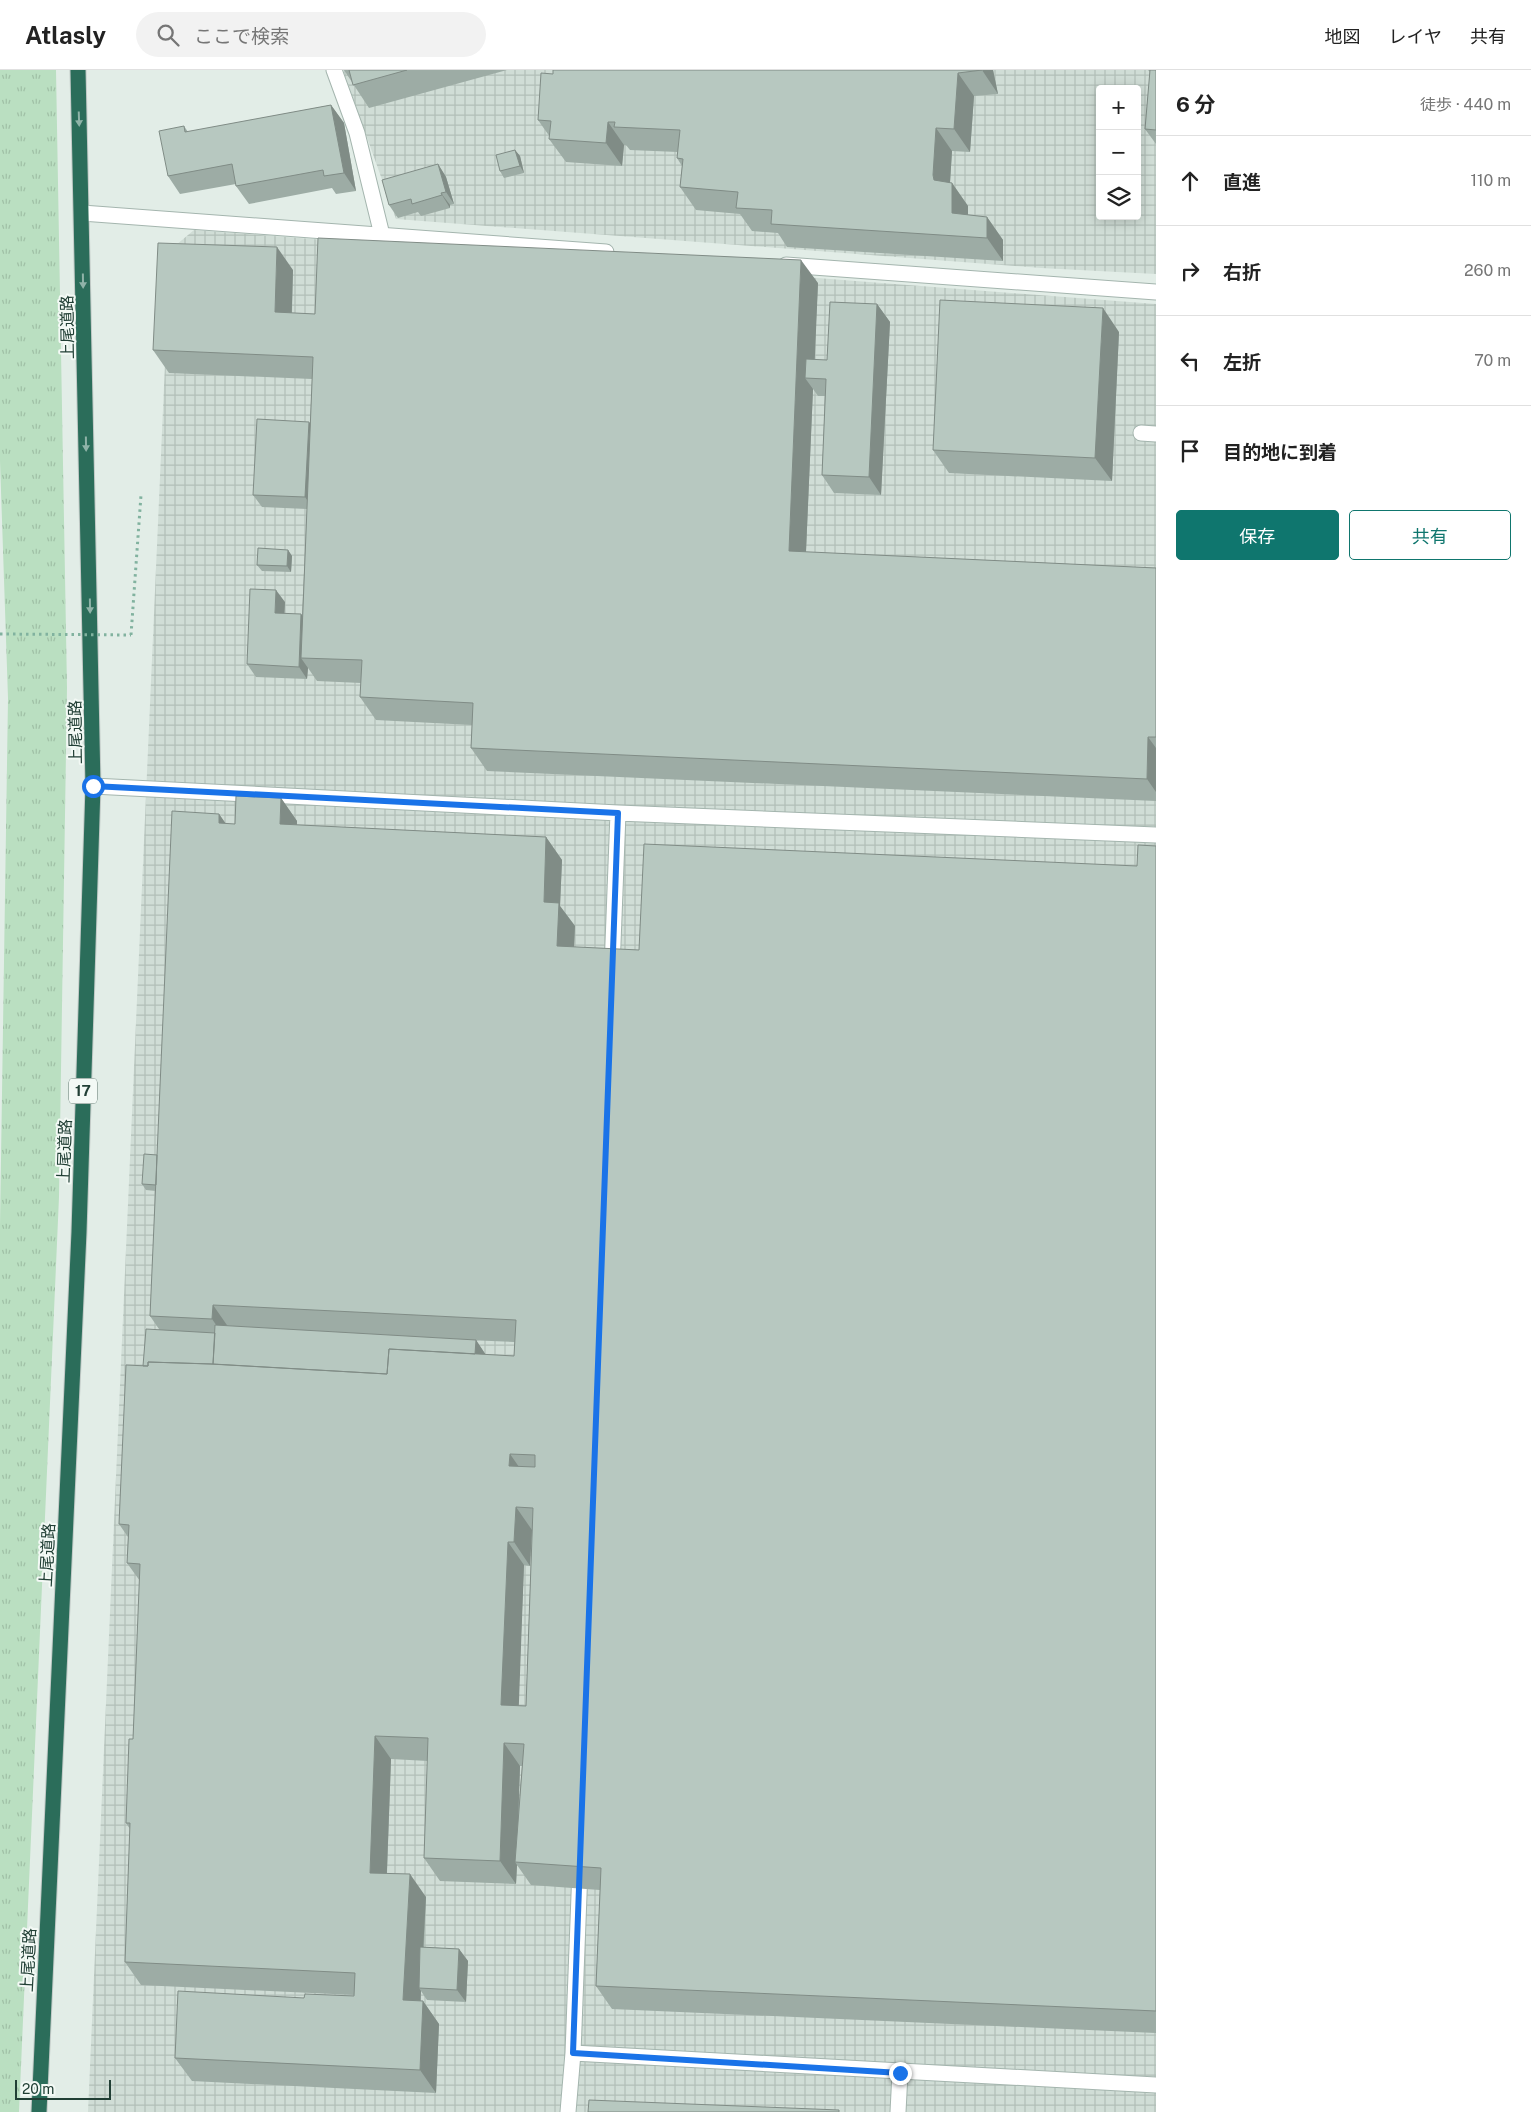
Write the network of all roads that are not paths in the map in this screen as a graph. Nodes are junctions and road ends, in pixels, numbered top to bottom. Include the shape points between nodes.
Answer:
1 (78, 70) edge
2 (334, 70) edge
3 (82, 213) junction
4 (382, 235) junction
5 (620, 253) edge
6 (769, 264) edge
7 (1156, 292) edge
8 (93, 786) junction
9 (618, 813) junction
10 (1156, 835) edge
11 (612, 982) edge
12 (580, 1855) edge
13 (573, 2053) junction
14 (900, 2073) junction
15 (1156, 2085) edge
16 (39, 2112) edge
17 (568, 2112) edge
18 (898, 2112) edge

1 -> 3 highway, 上尾道路 / 17
2 - 4 street via 357,133
3 - 4 street
3 -> 8 highway, 上尾道路 / 17
4 - 5 street
6 - 7 street
8 - 9 street
8 - 16 highway, 上尾道路 / 17 via 79,1232
9 - 10 street
9 - 11 street
12 - 13 street
13 - 14 street
13 - 17 street
14 - 15 street
14 - 18 street

